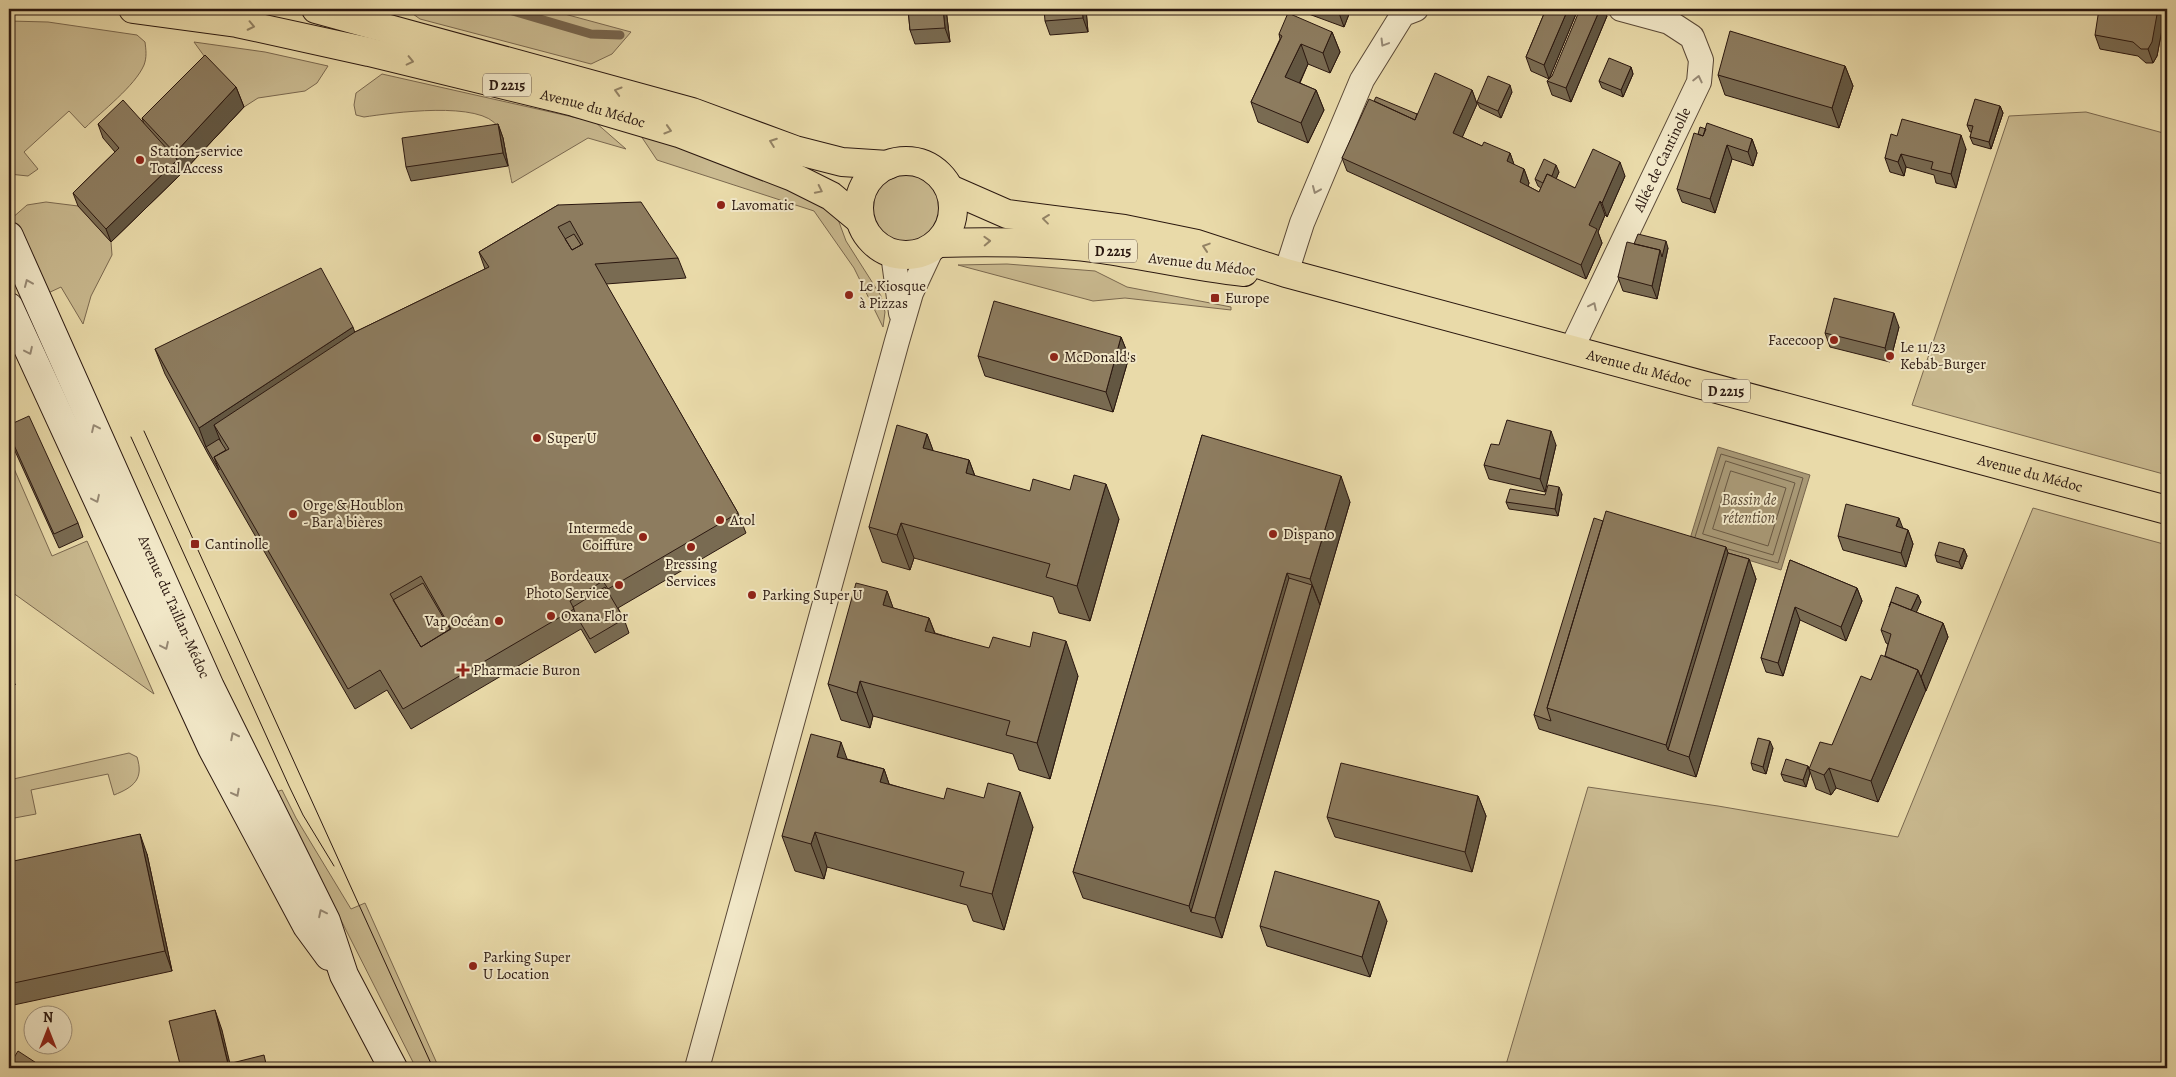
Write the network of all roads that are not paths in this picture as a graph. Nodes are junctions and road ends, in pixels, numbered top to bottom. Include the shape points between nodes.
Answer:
1 (133, 9) edge
2 (316, 9) edge
3 (1416, 9) edge
4 (1621, 9) edge
5 (888, 164) junction
6 (950, 189) junction
7 (860, 220) junction
8 (9, 236) edge
9 (935, 246) junction
10 (893, 254) junction
11 (1286, 273) junction
12 (9, 307) edge
13 (900, 332) junction
14 (1571, 350) junction
15 (2167, 510) edge
16 (344, 975) junction
17 (393, 1068) edge
18 (697, 1068) edge

1 -> 7 main road, Avenue du Médoc / D 2215 via 236,23 574,102 679,133 793,177 831,196
5 -> 2 main road, Avenue du Médoc / D 2215 via 842,162 804,153 692,112
3 -> 11 street via 1402,14 1362,80 1302,224
14 -> 4 street, Allée de Cantinolle via 1698,82 1701,60 1692,37 1669,22
5 - 6 main road via 913,161 929,166
5 - 7 main road via 867,181 861,193
6 - 9 main road via 953,218 948,232
11 -> 6 main road, Avenue du Médoc / D 2215 via 1197,244 1124,229 1007,214
7 - 10 main road via 878,247
16 -> 8 street, Avenue du Taillan-Médoc via 326,921 214,695
9 - 10 main road via 906,256
9 -> 11 main road, Avenue du Médoc / D 2215 via 1006,240 1101,249 1226,270
9 - 13 street via 911,293
10 - 13 street via 901,309
11 - 14 main road, Avenue du Médoc / D 2215
12 -> 16 street, Avenue du Taillan-Médoc via 212,748 307,926
13 - 18 street
14 - 15 main road, Avenue du Médoc / D 2215
16 - 17 street, Avenue du Taillan-Médoc

